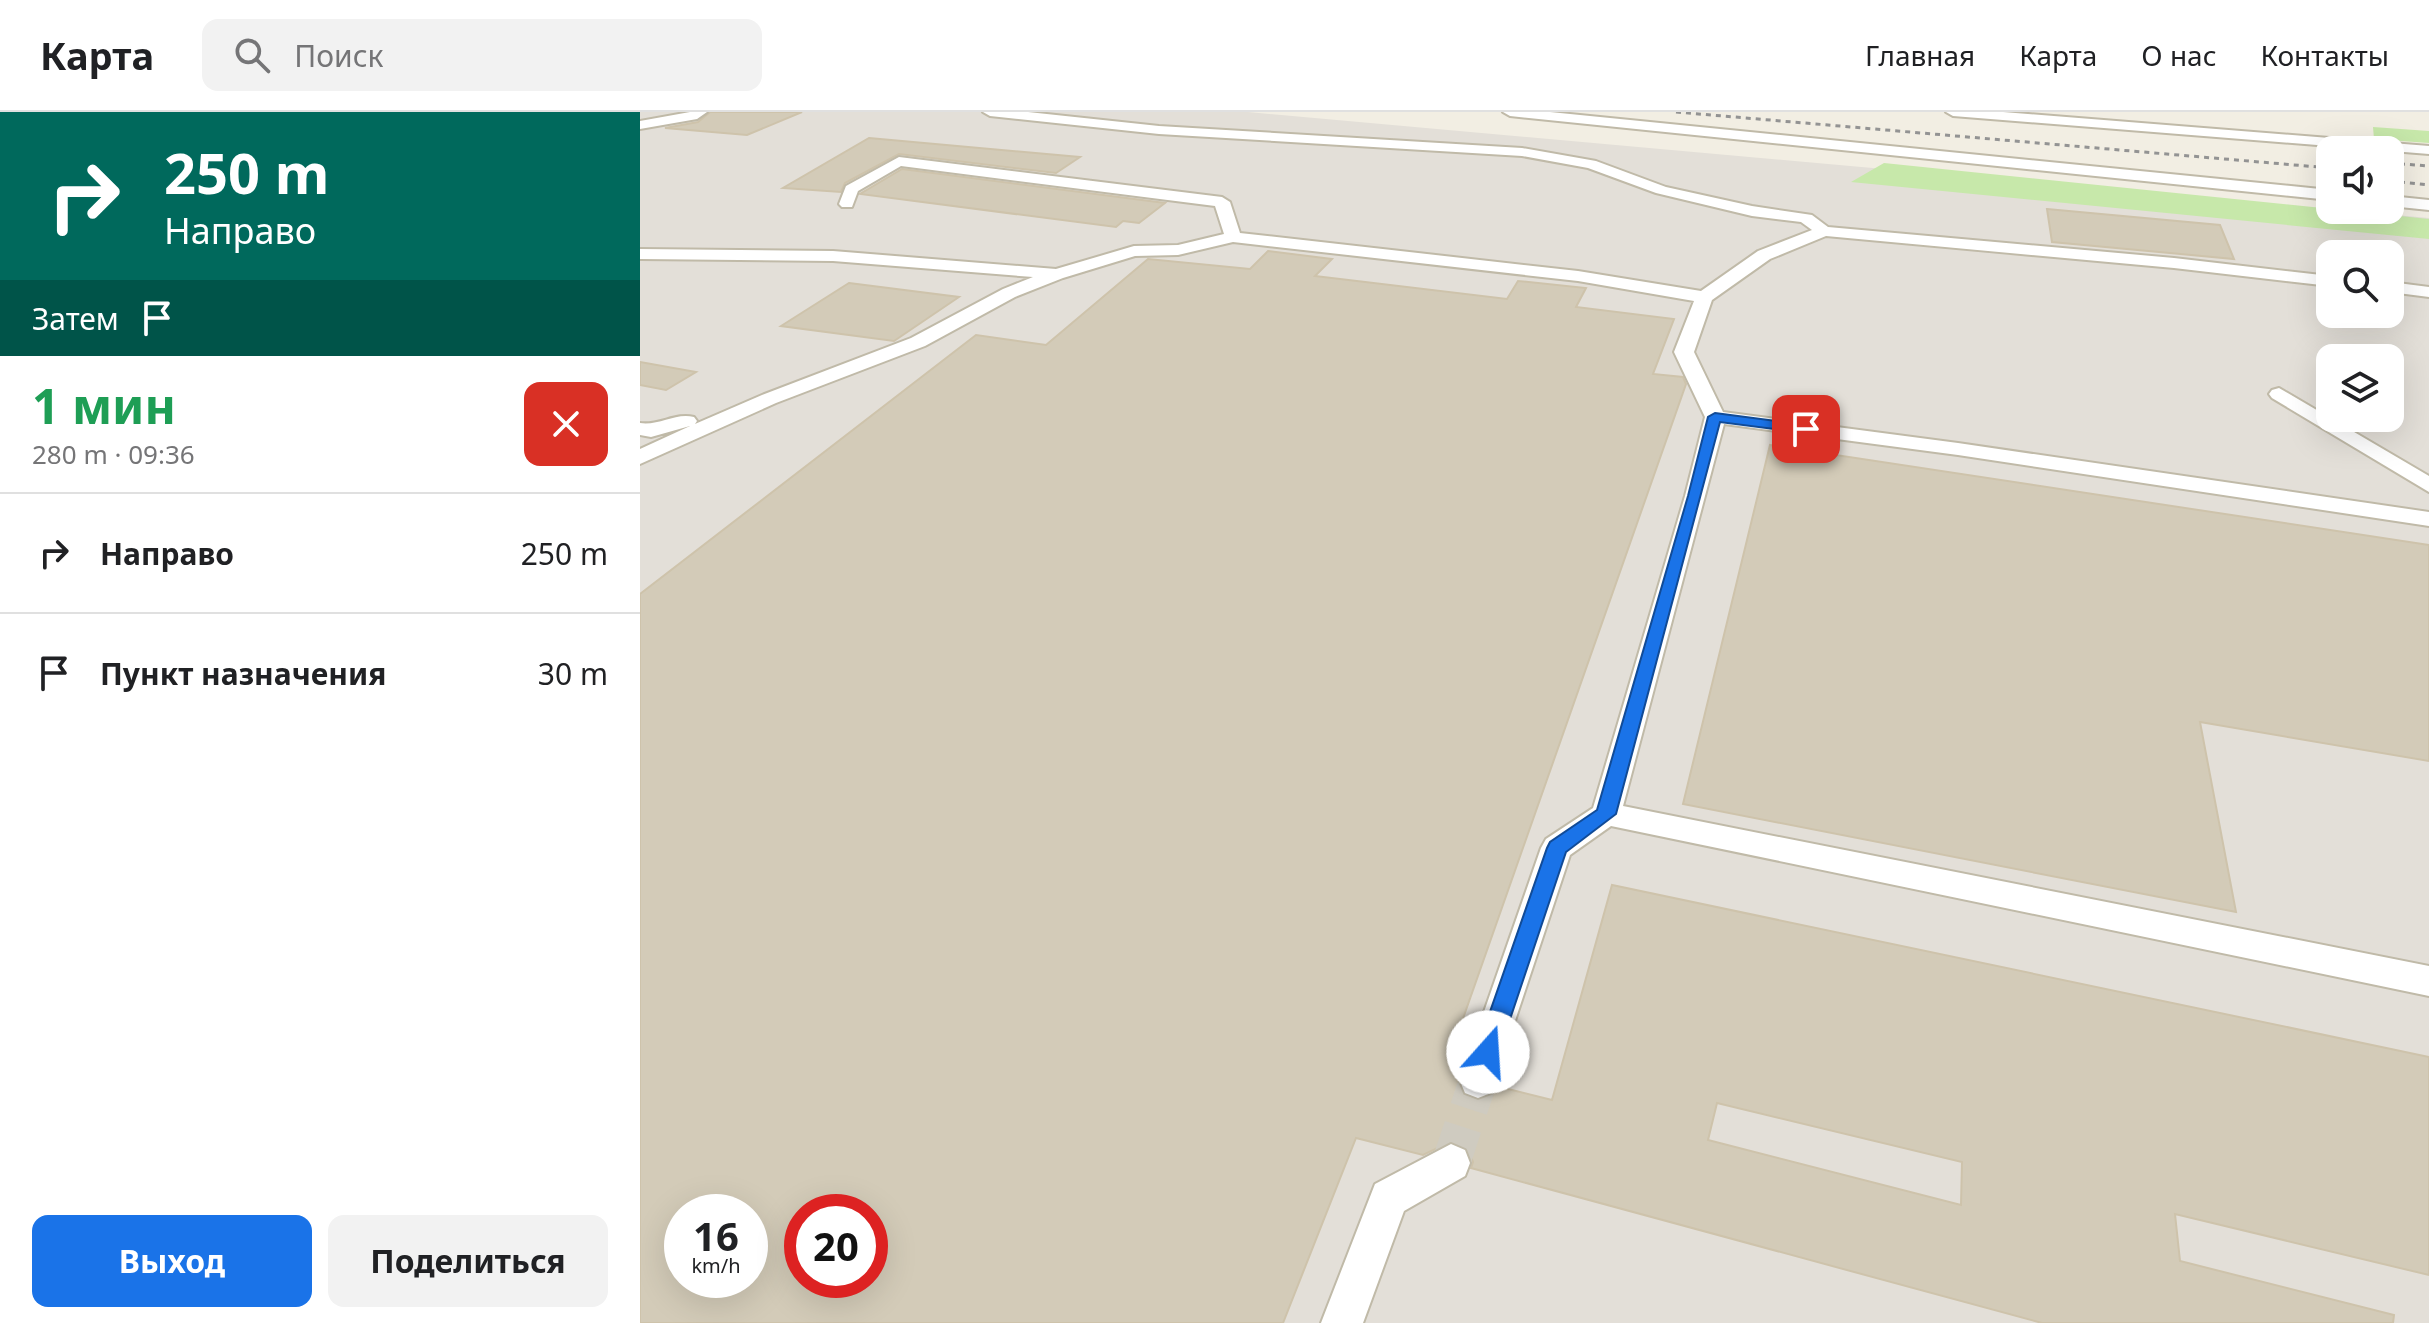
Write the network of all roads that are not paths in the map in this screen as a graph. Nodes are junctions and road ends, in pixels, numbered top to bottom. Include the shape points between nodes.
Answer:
1 (700, 112) edge
2 (990, 112) edge
3 (1510, 112) edge
4 (1953, 112) edge
5 (640, 125) edge
6 (2429, 150) edge
7 (2316, 194) edge
8 (2404, 202) edge
9 (847, 204) dead end
10 (2429, 205) edge
11 (1824, 231) junction
12 (1233, 237) junction
13 (640, 254) edge
14 (1057, 274) junction
15 (2316, 279) edge
16 (2404, 289) edge
17 (2429, 292) edge
18 (1704, 297) junction
19 (2279, 394) dead end
20 (769, 399) junction
21 (1715, 417) junction
22 (640, 429) edge
23 (640, 457) edge
24 (2429, 485) edge
25 (2429, 519) edge
26 (1606, 814) junction
27 (2429, 981) edge
28 (1478, 1081) tunnel mouth
29 (1451, 1163) tunnel mouth
30 (1342, 1323) edge

1 - 5 lane
2 - 11 lane via 1159,130 1522,152 1591,164 1661,190 1806,218
3 - 7 lane
4 - 6 lane
8 - 10 lane
9 - 12 lane via 851,189 899,161 1222,202
11 - 15 lane
11 - 18 lane via 1764,255
12 - 14 lane via 1178,250 1134,251
12 - 18 lane via 1578,276
13 - 14 lane via 833,256
14 - 20 lane via 1009,293 918,342
16 - 17 lane
18 - 21 lane via 1684,352
19 - 24 lane
20 - 22 lane via 651,431
20 - 23 lane
21 - 25 lane
21 - 26 lane
26 - 27 lane
26 - 28 lane via 1557,848
29 - 30 lane via 1389,1198

